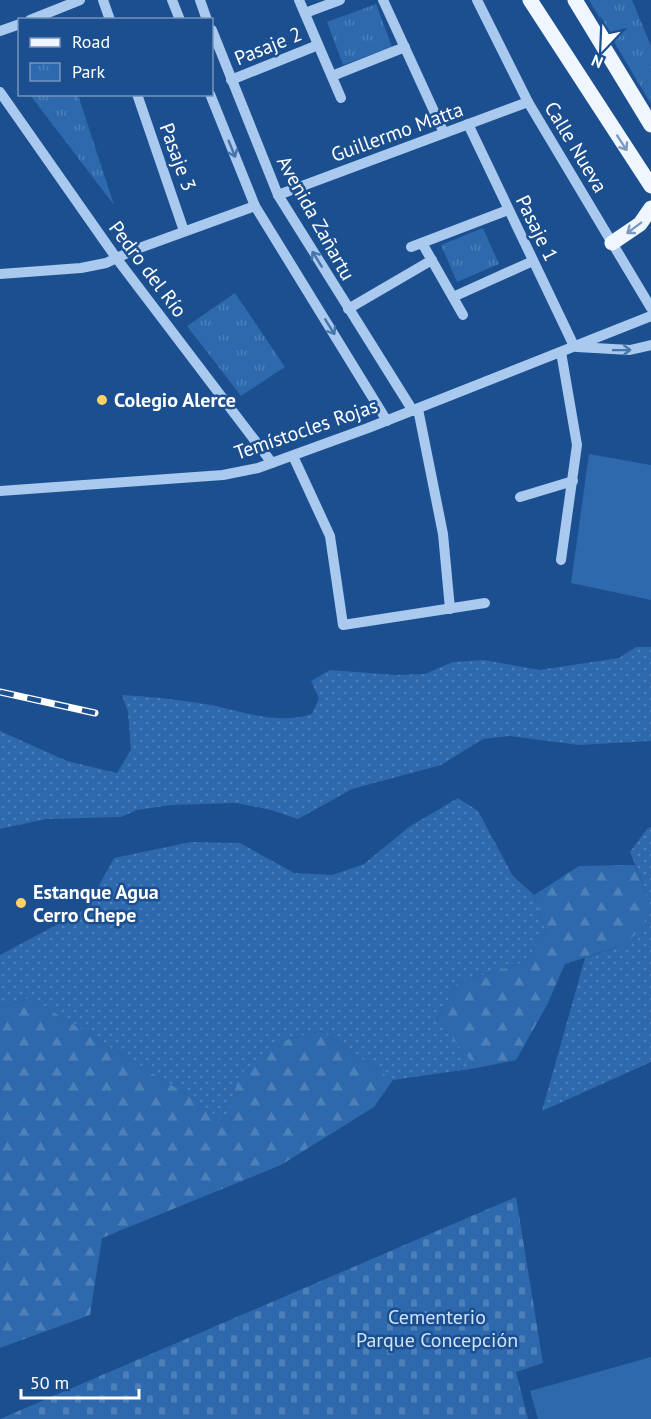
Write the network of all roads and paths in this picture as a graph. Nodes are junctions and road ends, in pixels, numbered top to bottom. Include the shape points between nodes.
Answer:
1 (80, 0) edge
2 (103, 0) edge
3 (172, 0) edge
4 (200, 0) edge
5 (299, 0) edge
6 (340, 0) edge
7 (383, 0) edge
8 (477, 0) edge
9 (530, 0) edge
10 (575, 0) edge
11 (304, 13) junction
12 (35, 18) edge
13 (109, 18) edge
14 (179, 18) edge
15 (206, 18) edge
16 (18, 25) edge
17 (0, 31) edge
18 (213, 33) edge
19 (318, 45) junction
20 (405, 47) junction
21 (332, 76) junction
22 (231, 80) junction
23 (0, 92) edge
24 (138, 96) edge
25 (211, 96) edge
26 (341, 98) dead end
27 (528, 102) junction
28 (468, 124) junction
29 (651, 125) edge
30 (444, 133) junction
31 (651, 186) edge
32 (278, 195) junction
33 (255, 206) junction
34 (651, 208) edge
35 (508, 210) junction
36 (184, 231) junction
37 (422, 243) junction
38 (612, 243) junction
39 (411, 247) dead end
40 (117, 259) junction
41 (432, 260) junction
42 (533, 261) junction
43 (0, 274) edge
44 (453, 297) junction
45 (651, 308) edge
46 (348, 309) junction
47 (463, 315) dead end
48 (651, 316) edge
49 (651, 345) edge
50 (574, 346) junction
51 (561, 352) junction
52 (415, 410) junction
53 (387, 421) junction
54 (293, 456) junction
55 (272, 463) junction
56 (573, 481) junction
57 (0, 491) edge
58 (520, 497) dead end
59 (561, 560) dead end
60 (485, 603) dead end
61 (450, 609) junction

1 - 12 street
2 - 13 street
3 - 14 street
4 - 15 street
5 - 11 street
6 - 11 street
7 - 20 street
8 - 27 street, Calle Nueva
9 -> 31 main road
10 - 29 main road
11 - 19 street
16 - 17 street
18 - 22 street, Avenida Zañartu
19 - 21 street
19 - 22 street, Pasaje 2
20 - 21 street
20 - 30 street
21 - 26 street
22 - 32 street, Avenida Zañartu
23 - 40 street, Pedro del Río
24 - 36 street, Pasaje 3
25 -> 33 street
27 - 28 street, Guillermo Matta
27 - 38 street, Calle Nueva
28 - 30 street, Guillermo Matta
28 - 35 street, Pasaje 1
30 - 32 street, Guillermo Matta
46 -> 32 street, Avenida Zañartu
33 - 36 street
33 -> 53 street
34 -> 38 main road via 640,225
35 - 37 street
35 - 42 street, Pasaje 1
36 - 40 street
37 - 39 street
37 - 41 street
38 - 45 street, Calle Nueva
40 - 43 street via 81,268
40 - 55 street, Pedro del Río
41 - 44 street
41 - 46 street
42 - 44 street
42 - 50 street, Pasaje 1
44 - 47 street
46 - 52 street, Avenida Zañartu
48 - 50 street, Temístocles Rojas
50 -> 49 street, Temístocles Rojas via 630,351
50 - 51 street, Temístocles Rojas
51 - 52 street, Temístocles Rojas
51 - 56 street via 575,430
52 - 53 street, Temístocles Rojas
52 - 61 street via 443,534
53 - 54 street, Temístocles Rojas
54 - 55 street, Temístocles Rojas
54 - 61 street via 330,536 343,625
55 - 57 street, Temístocles Rojas via 223,475
56 - 58 street
56 - 59 street
60 - 61 street

